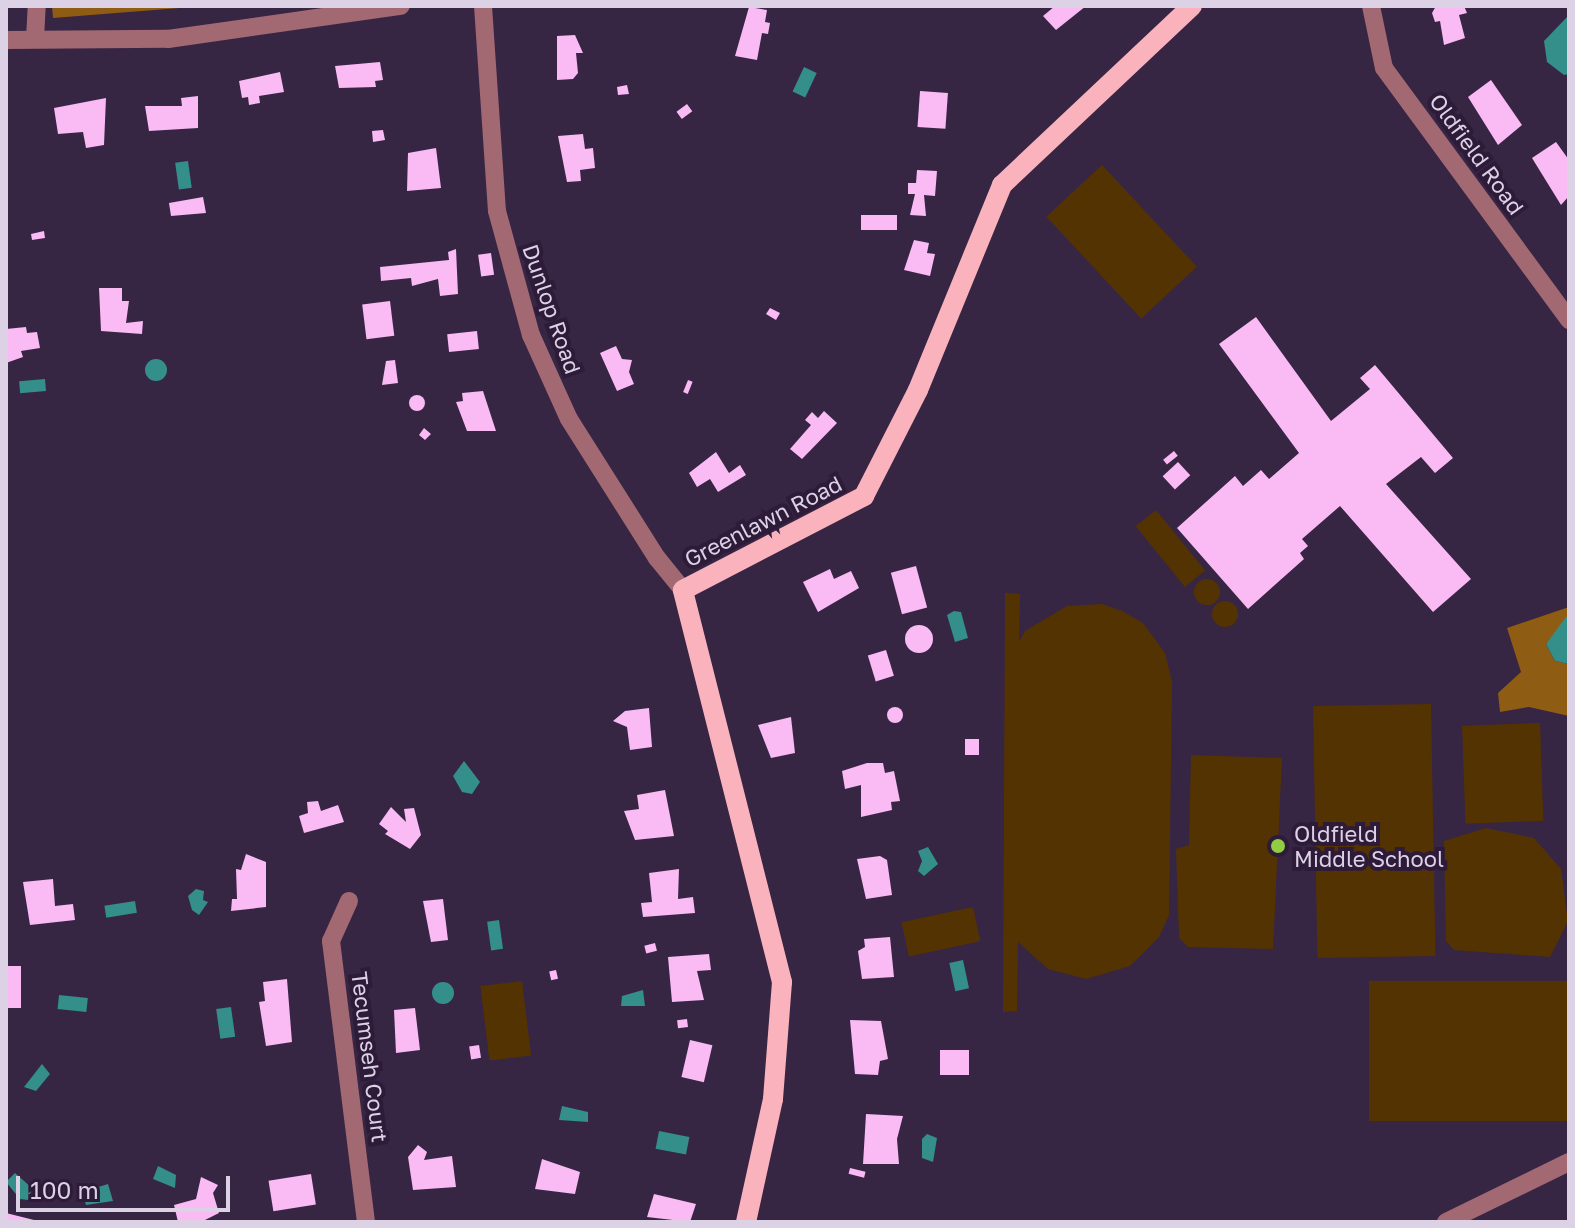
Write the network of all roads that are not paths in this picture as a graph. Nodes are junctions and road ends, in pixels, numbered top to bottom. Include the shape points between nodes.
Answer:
1 (37, 6) edge
2 (401, 6) edge
3 (483, 6) edge
4 (1192, 6) edge
5 (1371, 6) edge
6 (35, 39) junction
7 (6, 40) edge
8 (1569, 320) edge
9 (683, 590) junction
10 (349, 901) dead end
11 (1569, 1162) edge
12 (366, 1222) edge
13 (746, 1222) edge
14 (1446, 1222) edge

1 - 6 street
2 - 6 street via 168,39
3 - 9 street, Dunlop Road via 497,211 531,335 569,419
4 - 9 main road, Greenlawn Road via 1002,185 918,390 864,496
5 - 8 street, Oldfield Road via 1384,68
6 - 7 street
9 - 13 main road, Greenlawn Road via 782,982 773,1099
10 - 12 street, Tecumseh Court via 331,941
11 - 14 street

